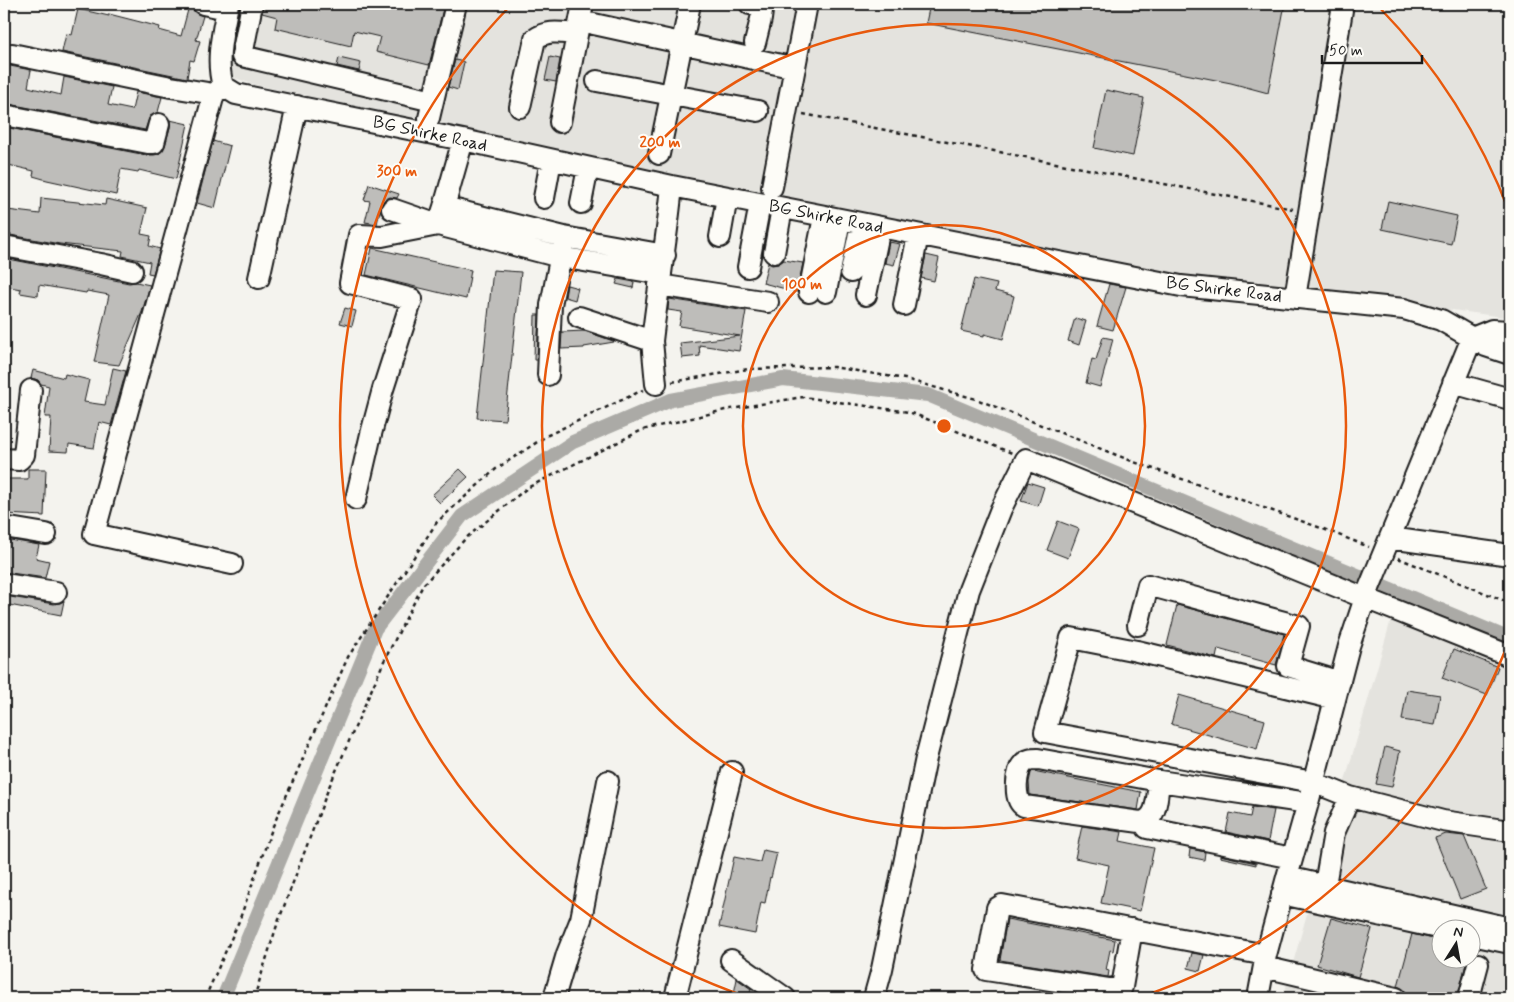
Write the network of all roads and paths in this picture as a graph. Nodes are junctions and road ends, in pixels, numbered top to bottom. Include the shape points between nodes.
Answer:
1 (203, 4) edge
2 (252, 4) edge
3 (456, 4) edge
4 (690, 4) edge
5 (750, 4) edge
6 (807, 4) edge
7 (1342, 4) edge
8 (227, 6) edge
9 (580, 20) edge
10 (682, 43) junction
11 (755, 43) dead end
12 (12, 54) dead end
13 (795, 68) junction
14 (597, 81) dead end
15 (219, 90) junction
16 (671, 95) junction
17 (296, 106) junction
18 (520, 107) dead end
19 (787, 110) junction
20 (758, 111) dead end
21 (4, 114) edge
22 (560, 122) dead end
23 (159, 124) dead end
24 (463, 140) junction
25 (659, 154) dead end
26 (551, 160) junction
27 (588, 168) junction
28 (672, 186) junction
29 (772, 186) dead end
30 (727, 197) junction
31 (544, 198) dead end
32 (581, 203) dead end
33 (760, 204) junction
34 (782, 208) junction
35 (392, 210) dead end
36 (1309, 212) junction
37 (441, 216) junction
38 (832, 219) junction
39 (870, 226) junction
40 (918, 236) junction
41 (564, 237) junction
42 (720, 237) dead end
43 (4, 246) edge
44 (774, 253) dead end
45 (560, 257) junction
46 (748, 268) dead end
47 (132, 271) dead end
48 (662, 271) junction
49 (851, 272) dead end
50 (259, 278) dead end
51 (818, 292) dead end
52 (866, 295) dead end
53 (1295, 298) junction
54 (768, 302) dead end
55 (904, 305) dead end
56 (579, 317) dead end
57 (1510, 331) edge
58 (1472, 338) junction
59 (652, 341) junction
60 (1510, 354) edge
61 (548, 375) dead end
62 (1453, 383) junction
63 (656, 384) junction
64 (31, 390) dead end
65 (1510, 399) edge
66 (4, 459) edge
67 (1026, 459) junction
68 (356, 499) dead end
69 (4, 527) edge
70 (46, 534) dead end
71 (1385, 552) junction
72 (1510, 555) edge
73 (232, 564) dead end
74 (4, 584) edge
75 (56, 592) dead end
76 (1366, 593) junction
77 (1510, 603) edge
78 (1138, 625) dead end
79 (1510, 656) edge
80 (1338, 690) junction
81 (732, 772) dead end
82 (608, 781) dead end
83 (1159, 781) junction
84 (1313, 782) junction
85 (1350, 796) junction
86 (1308, 803) junction
87 (1147, 828) dead end
88 (1510, 831) edge
89 (1287, 876) junction
90 (1320, 884) junction
91 (1432, 925) edge
92 (1510, 928) edge
93 (1132, 929) junction
94 (1482, 937) edge
95 (1510, 943) edge
96 (731, 960) dead end
97 (1265, 961) junction
98 (1476, 970) edge
99 (204, 998) edge
100 (254, 998) edge
101 (554, 998) edge
102 (676, 998) edge
103 (785, 998) edge
104 (874, 998) edge
105 (1258, 998) edge
106 (1396, 998) edge
107 (1469, 998) edge

1 - 8 street
2 - 3 street via 242,56 431,110
4 - 10 street
5 - 11 street via 762,11
6 - 13 street
7 - 36 street
8 - 15 street via 220,41
9 - 10 street
9 - 18 street via 535,39
9 - 22 street
10 - 13 street
10 - 16 street
12 - 15 street, BG Shirke Road via 171,87
13 - 19 street
14 - 16 street
15 - 17 street, BG Shirke Road
15 - 73 street via 94,534
16 - 20 street
16 - 25 street
17 - 24 street, BG Shirke Road
17 - 50 street
19 - 29 street
19 - 36 path
21 - 23 street via 148,143 154,143
24 - 26 street, BG Shirke Road
24 - 37 street
26 - 27 street, BG Shirke Road
26 - 31 street
27 - 28 street, BG Shirke Road
27 - 32 street
28 - 30 street, BG Shirke Road
28 - 48 street
30 - 33 street, BG Shirke Road
30 - 42 street
33 - 34 street, BG Shirke Road
33 - 46 street
34 - 38 street, BG Shirke Road
34 - 44 street
35 - 37 street
36 - 53 street
37 - 41 street
37 - 45 street
37 - 68 street via 382,236 359,235 350,283 412,299 383,389
38 - 39 street, BG Shirke Road
38 - 51 street
39 - 40 street, BG Shirke Road
39 - 49 street
39 - 52 street
40 - 53 street, BG Shirke Road via 1182,286
40 - 55 street
41 - 45 street
41 - 48 street
43 - 47 street
45 - 48 street
45 - 61 street via 552,305
48 - 54 street
48 - 59 street
53 - 58 street, BG Shirke Road via 1404,310 1441,320
56 - 59 street
57 - 58 street via 1492,330
58 - 60 street, BG Shirke Road
58 - 62 street
59 - 63 street
62 - 65 street
62 - 71 street
63 - 71 path via 748,369 833,367 905,379 976,399 1134,462
63 - 99 path via 548,435 496,469 437,522 348,657 272,826 239,920
64 - 66 street via 24,455 19,460
67 - 76 street
67 - 100 path via 909,412 802,397 725,410 642,430 527,488 466,538 423,585 384,661 329,787 277,925
67 - 104 street via 1001,509 970,590 926,758
69 - 70 street
71 - 72 street
71 - 76 street
71 - 77 path
74 - 75 street
76 - 79 street
76 - 80 street
78 - 80 street via 1148,585 1299,626 1288,666
80 - 84 street
80 - 84 street via 1071,638 1045,732
81 - 102 street
82 - 101 street via 581,919
83 - 83 street via 1029,759 1020,767 1016,790 1017,799 1024,806 1140,822 1146,821 1154,811
83 - 86 street
84 - 85 street
84 - 86 street
85 - 88 street via 1443,821
85 - 90 street via 1334,833
86 - 89 street
87 - 89 street
89 - 90 street
89 - 91 street
89 - 97 street
90 - 92 street
93 - 93 street via 1002,905 997,908 986,970 1108,989 1122,987
93 - 97 street
94 - 95 street
96 - 103 street
97 - 105 street
97 - 106 street
98 - 107 street

